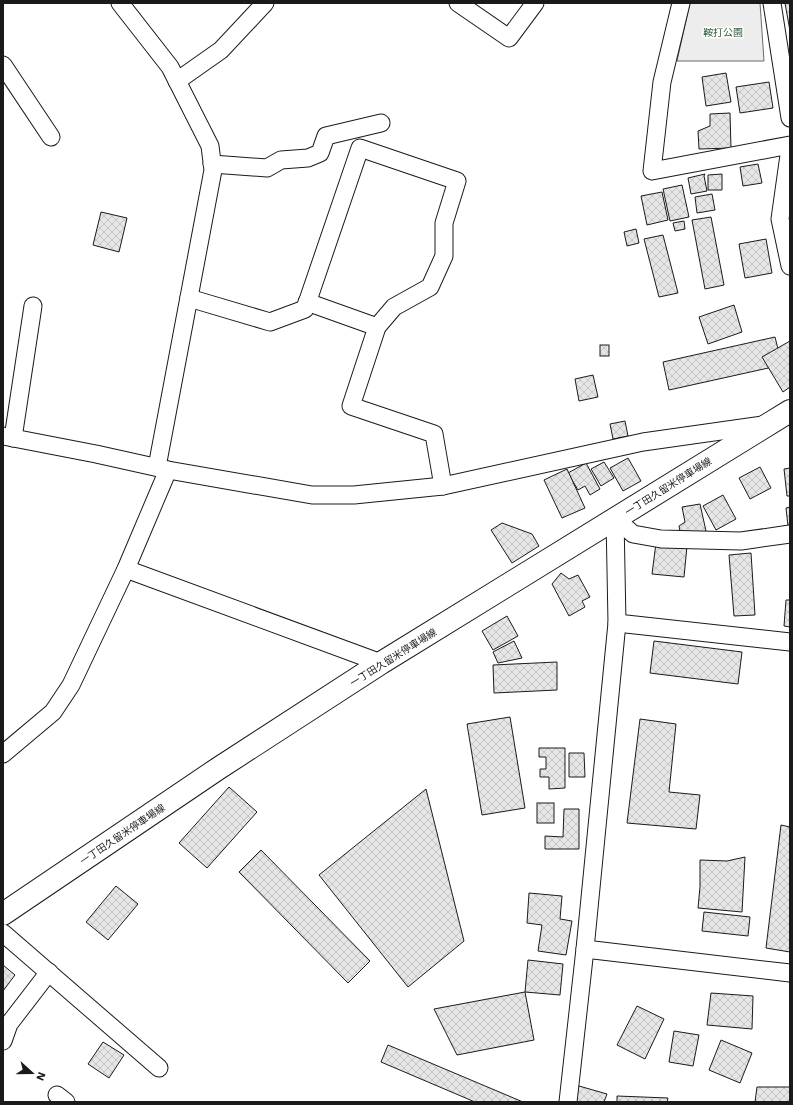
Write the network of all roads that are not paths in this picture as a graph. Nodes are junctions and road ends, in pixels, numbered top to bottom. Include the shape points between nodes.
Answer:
1 (120, 3) edge
2 (266, 3) edge
3 (458, 3) edge
4 (535, 3) edge
5 (681, 3) edge
6 (772, 3) edge
7 (3, 65) edge
8 (177, 81) junction
9 (790, 118) edge
10 (381, 123) dead end
11 (51, 138) dead end
12 (790, 146) edge
13 (212, 164) junction
14 (790, 266) edge
15 (189, 298) junction
16 (308, 302) junction
17 (34, 306) dead end
18 (378, 327) junction
19 (790, 410) edge
20 (767, 425) junction
21 (8, 437) edge
22 (162, 468) junction
23 (443, 486) junction
24 (615, 518) junction
25 (790, 534) edge
26 (126, 569) junction
27 (617, 623) junction
28 (790, 642) edge
29 (381, 663) junction
30 (3, 754) edge
31 (3, 914) edge
32 (3, 933) edge
33 (585, 949) junction
34 (48, 972) junction
35 (790, 973) edge
36 (3, 1041) edge
37 (160, 1068) dead end
38 (568, 1102) edge

1 - 8 street via 170,67
2 - 8 street via 221,50
3 - 4 street via 509,38
5 - 12 street via 662,82 652,171
6 - 9 street
7 - 11 street
8 - 13 street via 210,146
10 - 13 street via 326,136 320,153 308,158 281,160 267,168
12 - 14 street via 780,219
13 - 15 street
15 - 16 street via 270,322 305,309
15 - 22 street
16 - 18 street
16 - 18 street via 360,148 457,181 444,223 444,256 430,287 394,307
17 - 21 street
18 - 23 street via 351,406 434,434
19 - 20 main road, 一丁田久留米停車場線
20 - 23 street via 643,442
20 - 24 main road, 一丁田久留米停車場線
21 - 22 street
22 - 23 street via 312,495 354,495
22 - 26 street
24 - 25 street via 633,534 661,539 741,541
24 - 27 street
24 - 29 main road, 一丁田久留米停車場線
26 - 29 street
26 - 30 street via 72,685 53,712
27 - 28 street
27 - 33 street
29 - 31 main road, 一丁田久留米停車場線 via 219,768
32 - 34 street
33 - 35 street
33 - 38 street
34 - 36 street via 9,1024
34 - 37 street

